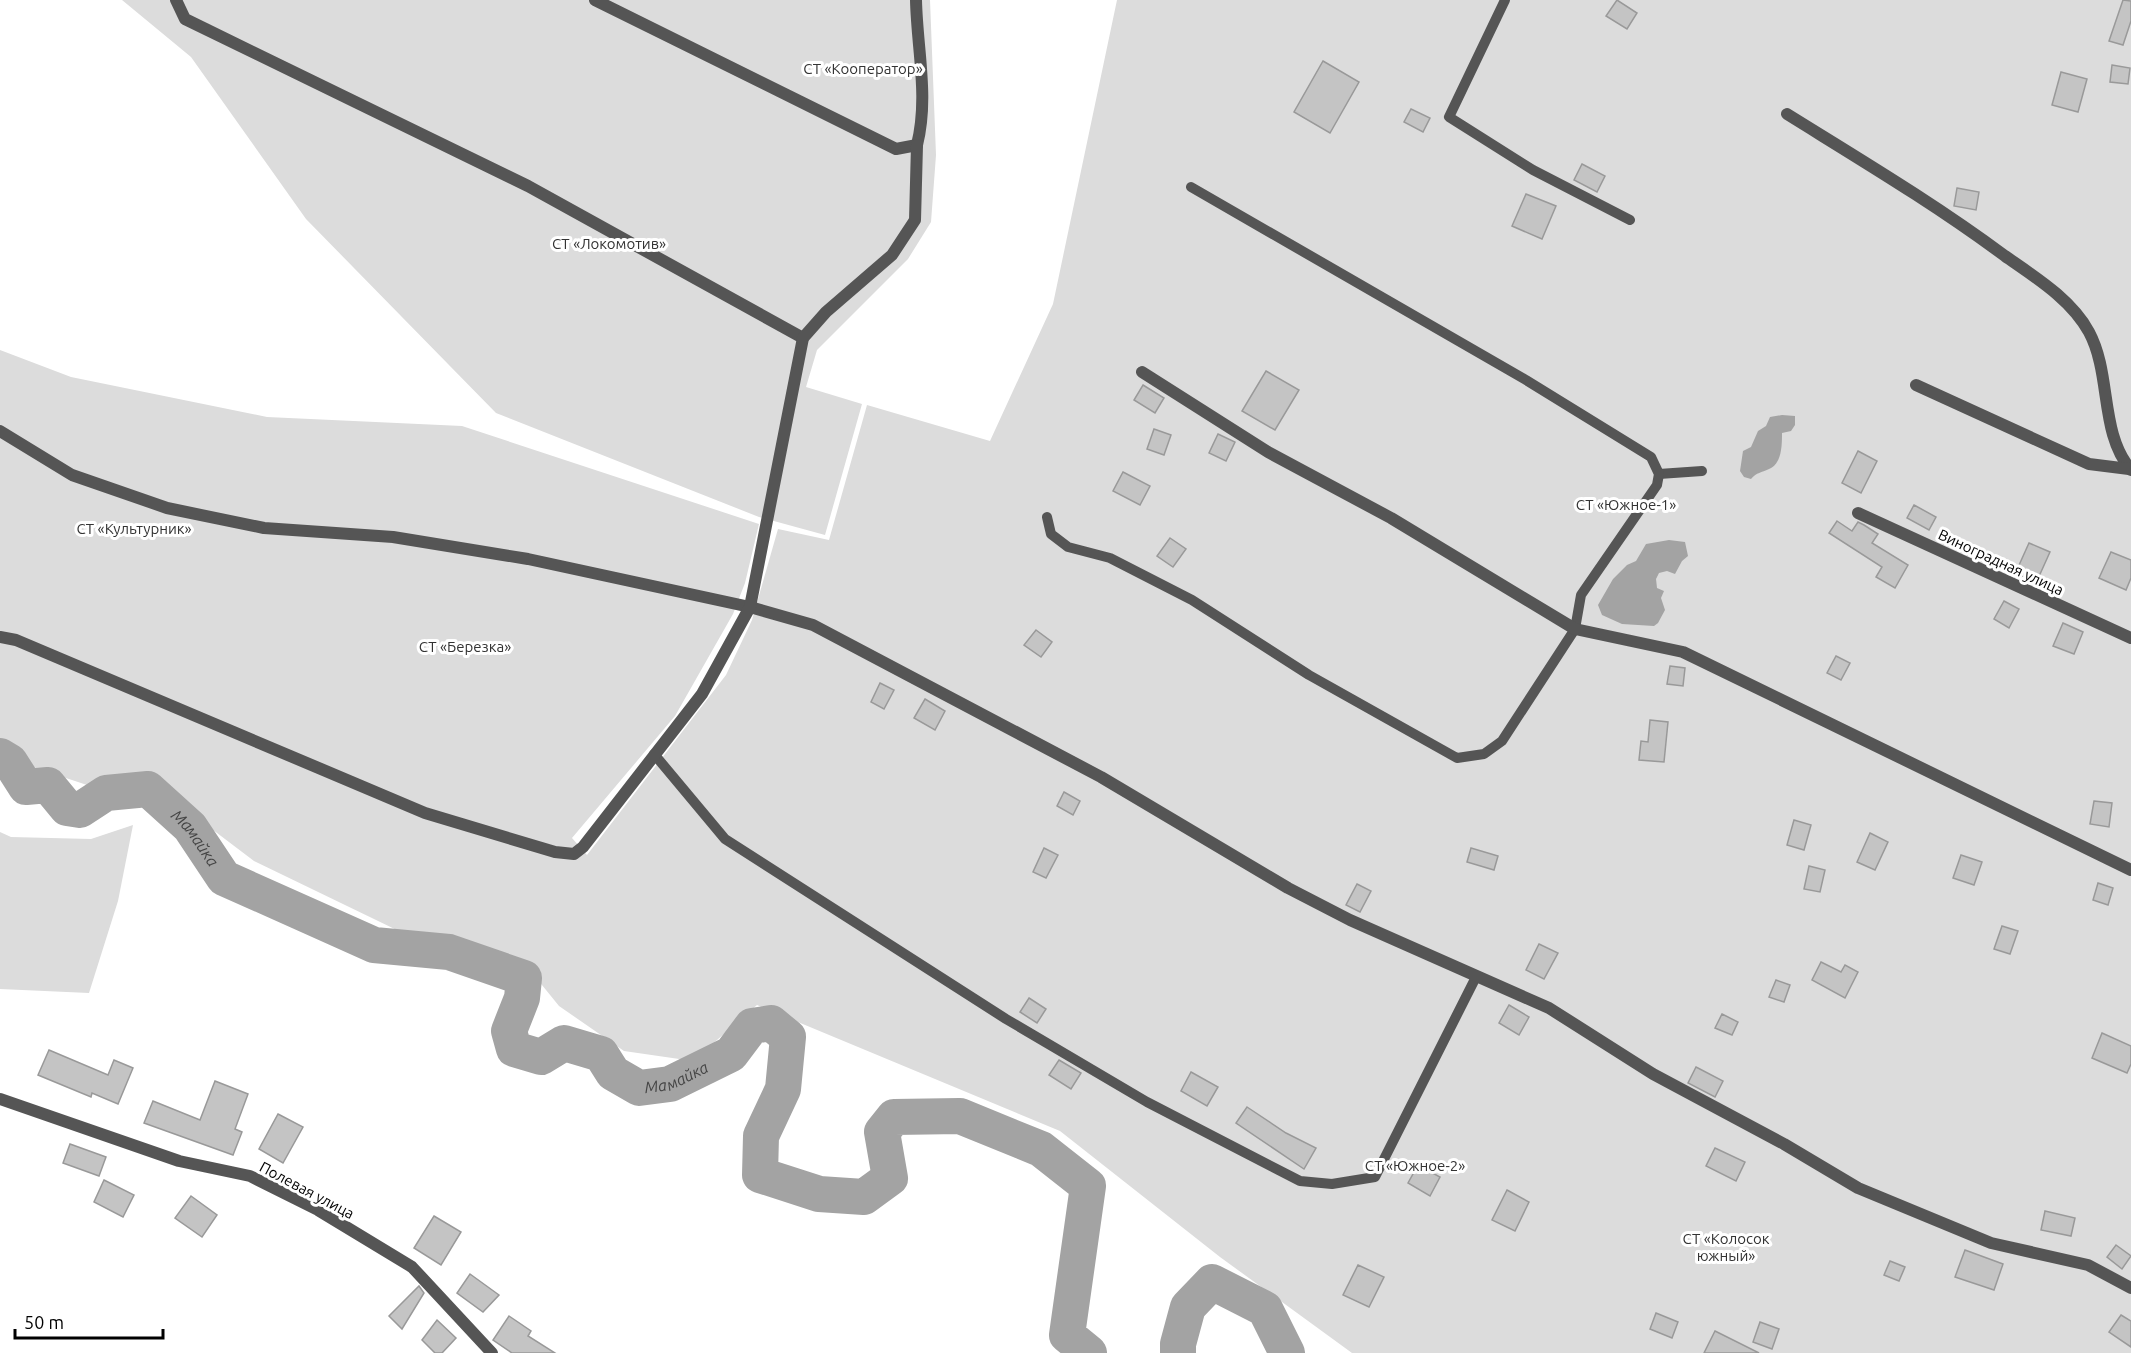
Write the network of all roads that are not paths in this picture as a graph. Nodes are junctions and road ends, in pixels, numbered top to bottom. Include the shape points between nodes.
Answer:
1 (176, 0) edge
2 (595, 0) edge
3 (916, 0) edge
4 (1504, 0) edge
5 (1787, 114) dead end
6 (916, 145) junction
7 (1191, 187) dead end
8 (1630, 220) dead end
9 (803, 338) junction
10 (1142, 372) dead end
11 (1916, 385) dead end
12 (0, 430) edge
13 (2130, 469) edge
14 (1702, 471) dead end
15 (1659, 474) junction
16 (1858, 513) dead end
17 (1047, 518) dead end
18 (750, 607) junction
19 (1575, 629) junction
20 (0, 637) edge
21 (2131, 638) edge
22 (654, 754) junction
23 (2131, 870) edge
24 (1476, 977) junction
25 (0, 1099) edge
26 (2131, 1288) edge
27 (492, 1353) edge

1 - 9 street via 185,19 528,186
2 - 6 street via 865,136 896,149
3 - 6 street via 916,40 924,91
4 - 8 lane via 1449,117 1533,170
5 - 13 street via 1941,209 2044,284 2072,310 2096,348 2116,448
6 - 9 street via 915,219 892,255 826,312
7 - 15 lane via 1651,457
9 - 18 street
10 - 19 street via 1268,452 1391,518
11 - 13 street via 2089,464
12 - 18 street via 72,475 167,508 264,528 393,537 528,559
14 - 15 lane
15 - 19 lane via 1657,485 1581,595
16 - 21 street, Виноградная улица
17 - 19 lane via 1051,534 1068,547 1110,558 1192,600 1309,675 1457,758 1484,754 1502,741
18 - 22 street via 702,694
18 - 24 street via 813,625 1101,777 1288,888
19 - 23 street via 1683,652
20 - 22 street via 16,640 425,813 555,852 574,854 583,847
22 - 24 lane via 734,845 1016,1025 1147,1102 1300,1181 1332,1184 1375,1177
24 - 26 street via 1505,986 1549,1008 1653,1074 1858,1188 1991,1243 2088,1265
25 - 27 street, Полевая улица via 179,1161 250,1176 318,1210 412,1267

